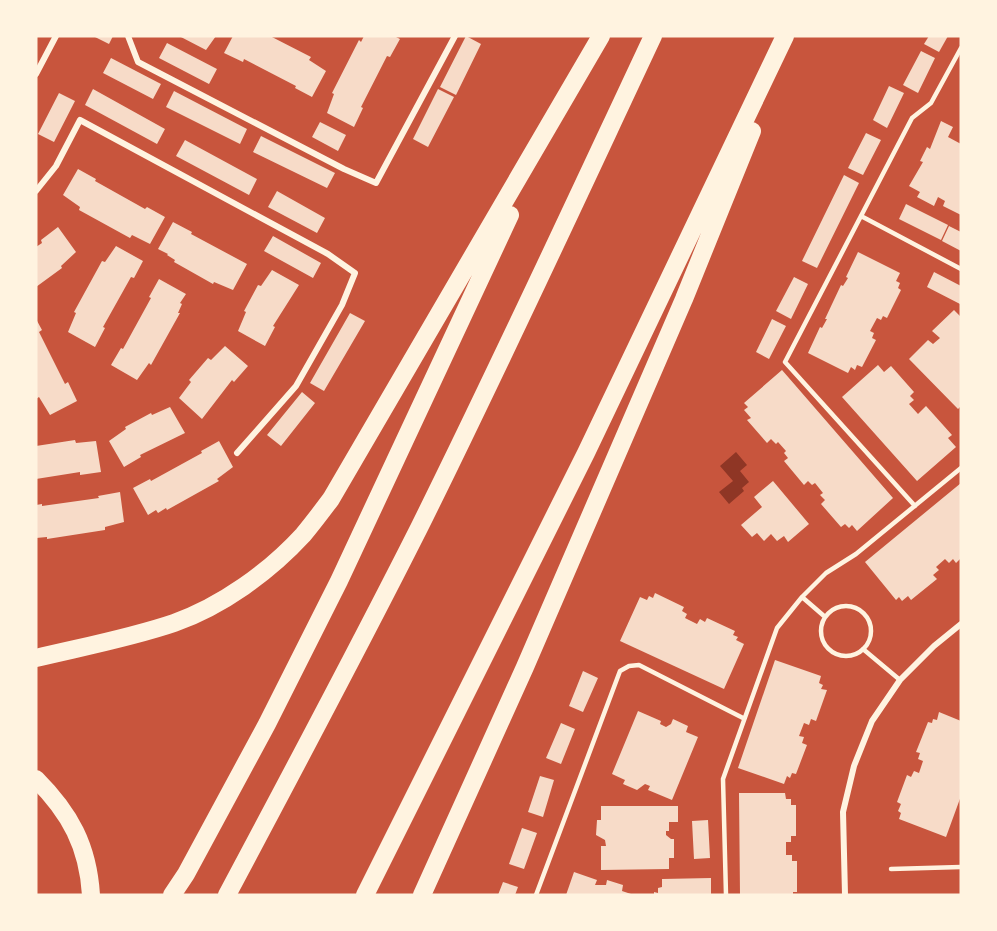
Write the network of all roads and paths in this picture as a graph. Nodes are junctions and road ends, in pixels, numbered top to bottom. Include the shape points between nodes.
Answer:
1 (56, 36) edge
2 (128, 36) edge
3 (455, 36) edge
4 (601, 36) edge
5 (653, 36) edge
6 (785, 36) edge
7 (791, 36) edge
8 (961, 48) edge
9 (36, 74) edge
10 (561, 108) junction
11 (36, 191) edge
12 (861, 216) junction
13 (961, 269) edge
14 (237, 453) dead end
15 (961, 468) edge
16 (915, 506) junction
17 (802, 597) junction
18 (824, 616) junction
19 (961, 624) edge
20 (863, 649) junction
21 (36, 658) edge
22 (900, 680) junction
23 (743, 718) junction
24 (36, 780) edge
25 (961, 867) edge
26 (891, 869) dead end
27 (91, 895) edge
28 (172, 895) edge
29 (227, 895) edge
30 (365, 895) edge
31 (422, 895) edge
32 (536, 895) edge
33 (726, 895) edge
34 (845, 895) edge

1 - 9 street
2 - 3 street via 138,62 376,183
4 - 10 highway
5 - 29 highway via 424,517
6 - 30 highway via 586,453
7 - 31 highway via 680,310
8 - 12 lane via 932,103 912,118
10 - 21 highway via 332,499 303,535 273,563 210,607 175,622
10 - 28 highway via 339,580 267,724
11 - 14 street via 56,166 81,120 328,254 355,273 342,305 296,386
12 - 13 lane
12 - 16 lane via 785,363
15 - 16 lane
16 - 17 lane via 826,573
17 - 18 lane
17 - 23 lane via 777,628
18 - 20 lane via 820,632 826,647 848,657
18 - 20 lane via 838,606 862,611 871,634
19 - 22 street
20 - 22 lane
22 - 34 street via 872,721 854,766 843,812
23 - 32 lane via 639,665 620,671
23 - 33 lane via 723,779
24 - 27 highway via 55,798 75,829 86,857
25 - 26 lane

